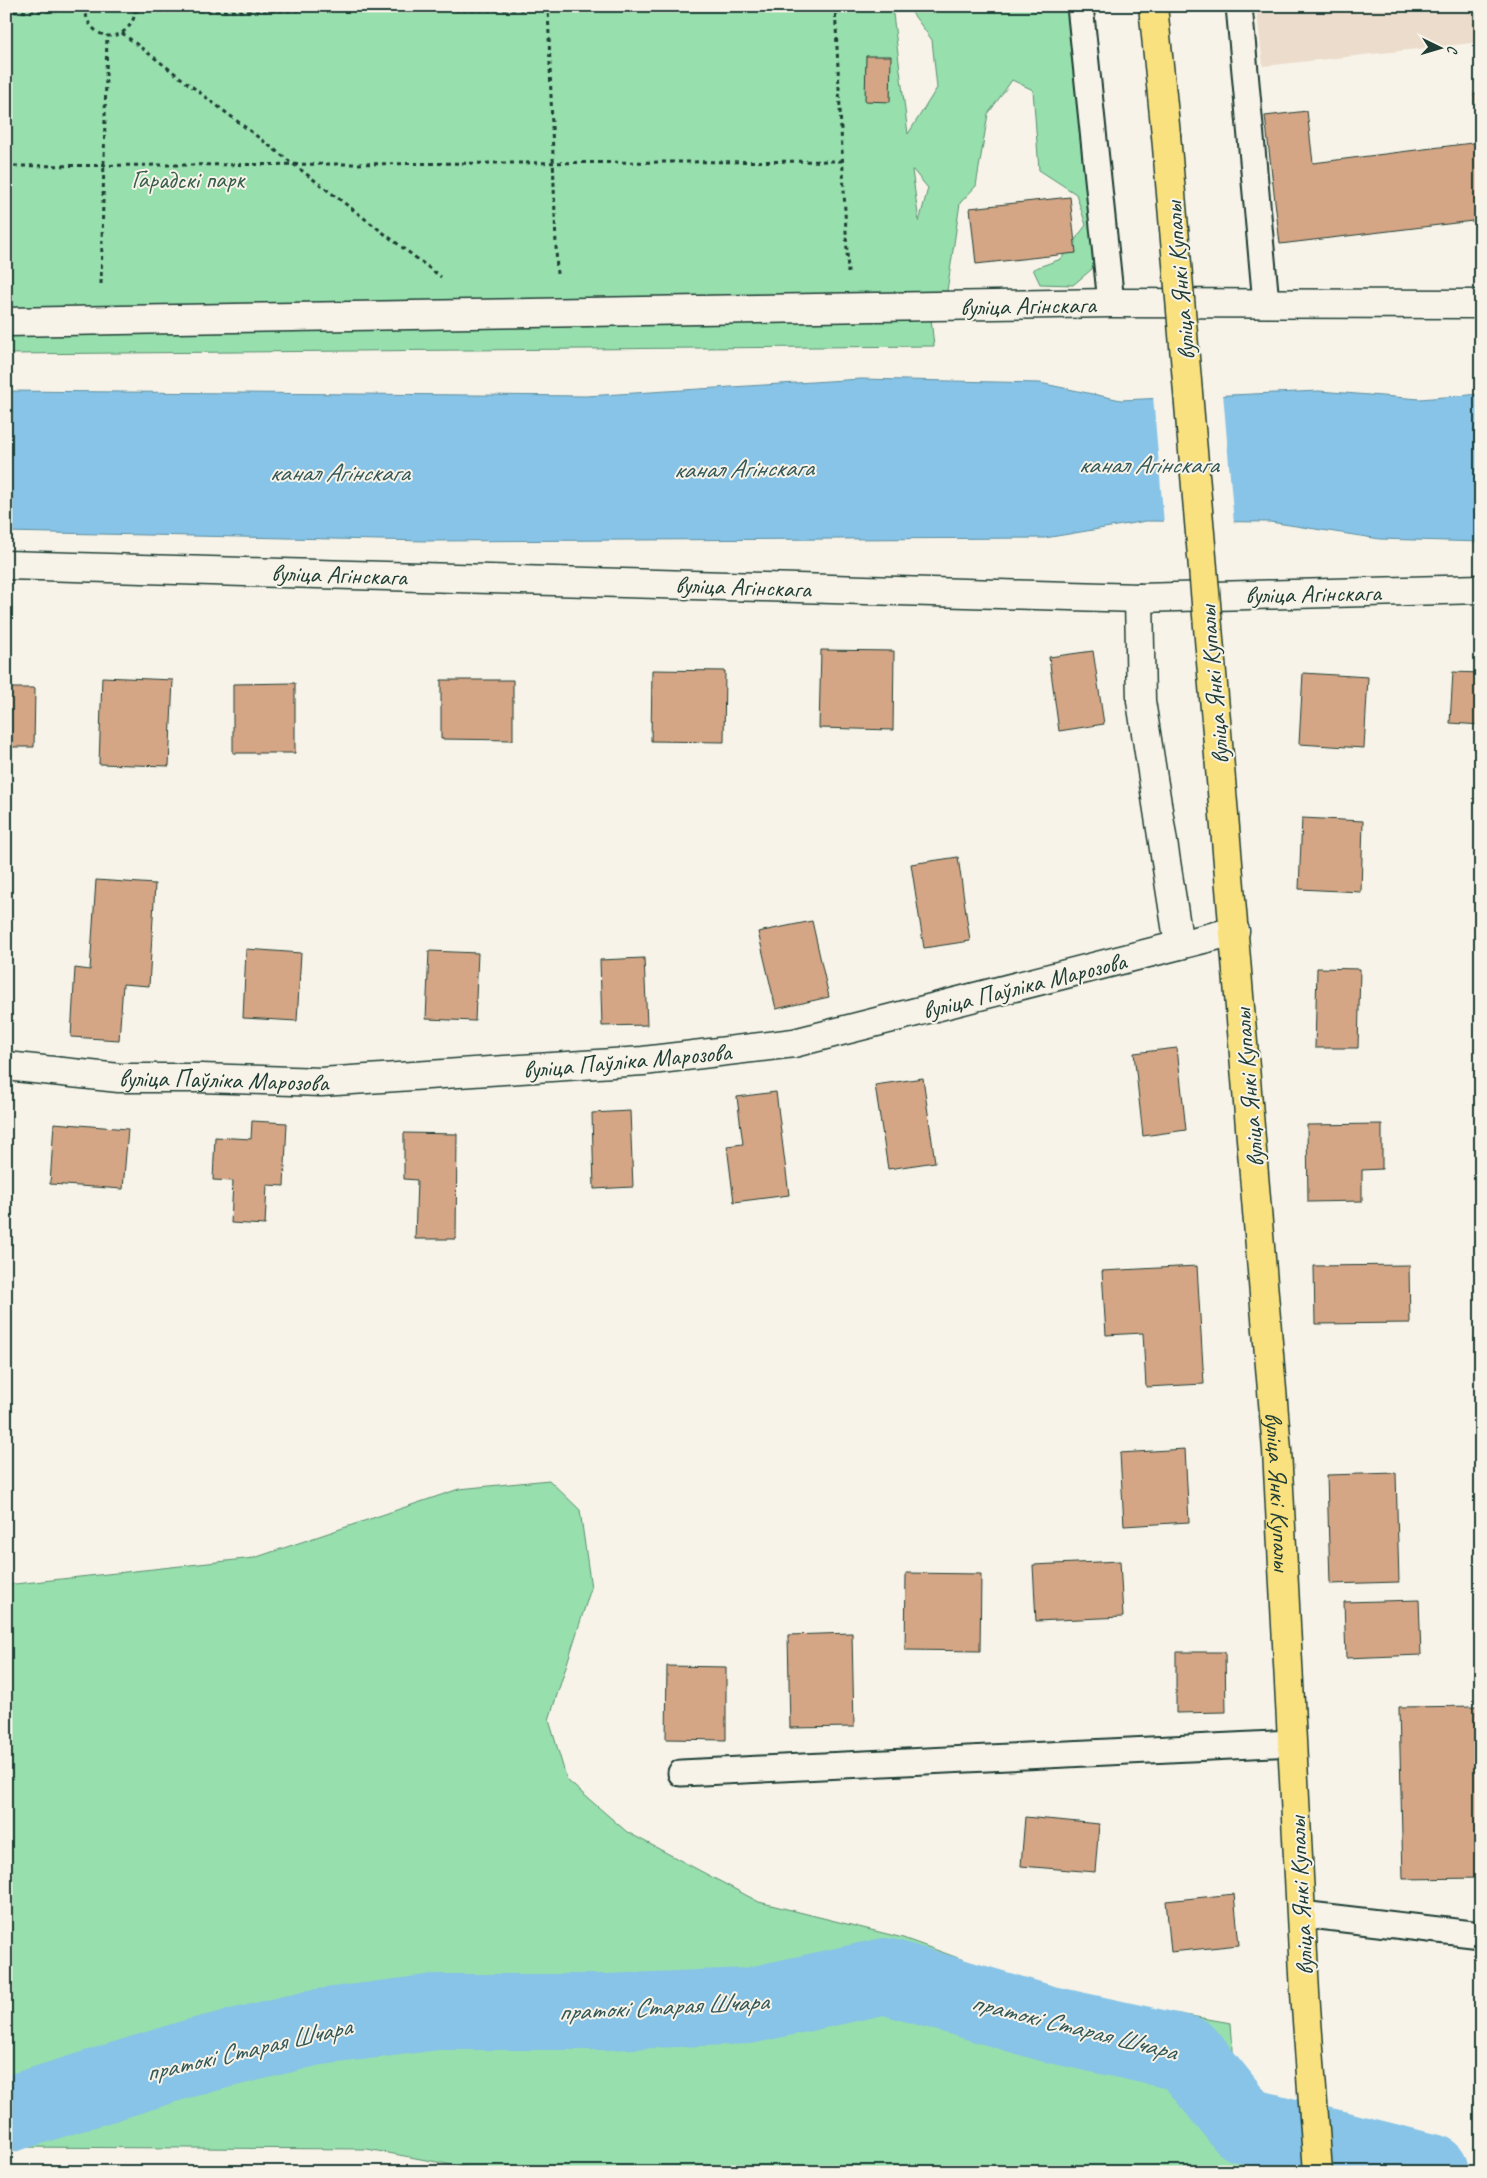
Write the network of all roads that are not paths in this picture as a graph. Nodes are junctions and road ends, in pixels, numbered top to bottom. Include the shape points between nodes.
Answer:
1 (1080, 6) edge
2 (1153, 6) edge
3 (1239, 6) edge
4 (1112, 303) junction
5 (1266, 304) junction
6 (1481, 304) edge
7 (6, 322) edge
8 (6, 565) edge
9 (1481, 589) edge
10 (1139, 598) junction
11 (1235, 931) junction
12 (1179, 944) junction
13 (6, 1066) edge
14 (1292, 1744) junction
15 (681, 1773) dead end
16 (1301, 1914) junction
17 (1481, 1935) edge
18 (1318, 2172) edge

1 - 4 lane
2 - 11 main road, вуліца Янкі Купалы, bridge
3 - 5 lane
4 - 5 street, вуліца Агінскага
4 - 7 street, вуліца Агінскага
5 - 6 street, вуліца Агінскага
8 - 10 street, вуліца Агінскага
9 - 10 street, вуліца Агінскага
10 - 12 street via 1141,701
11 - 12 street, вуліца Паўліка Марозова
11 - 14 main road, вуліца Янкі Купалы via 1277,1450
12 - 13 street, вуліца Паўліка Марозова via 794,1043 643,1061 321,1082 119,1078
14 - 15 lane
14 - 16 main road, вуліца Янкі Купалы
16 - 17 lane
16 - 18 main road, вуліца Янкі Купалы

